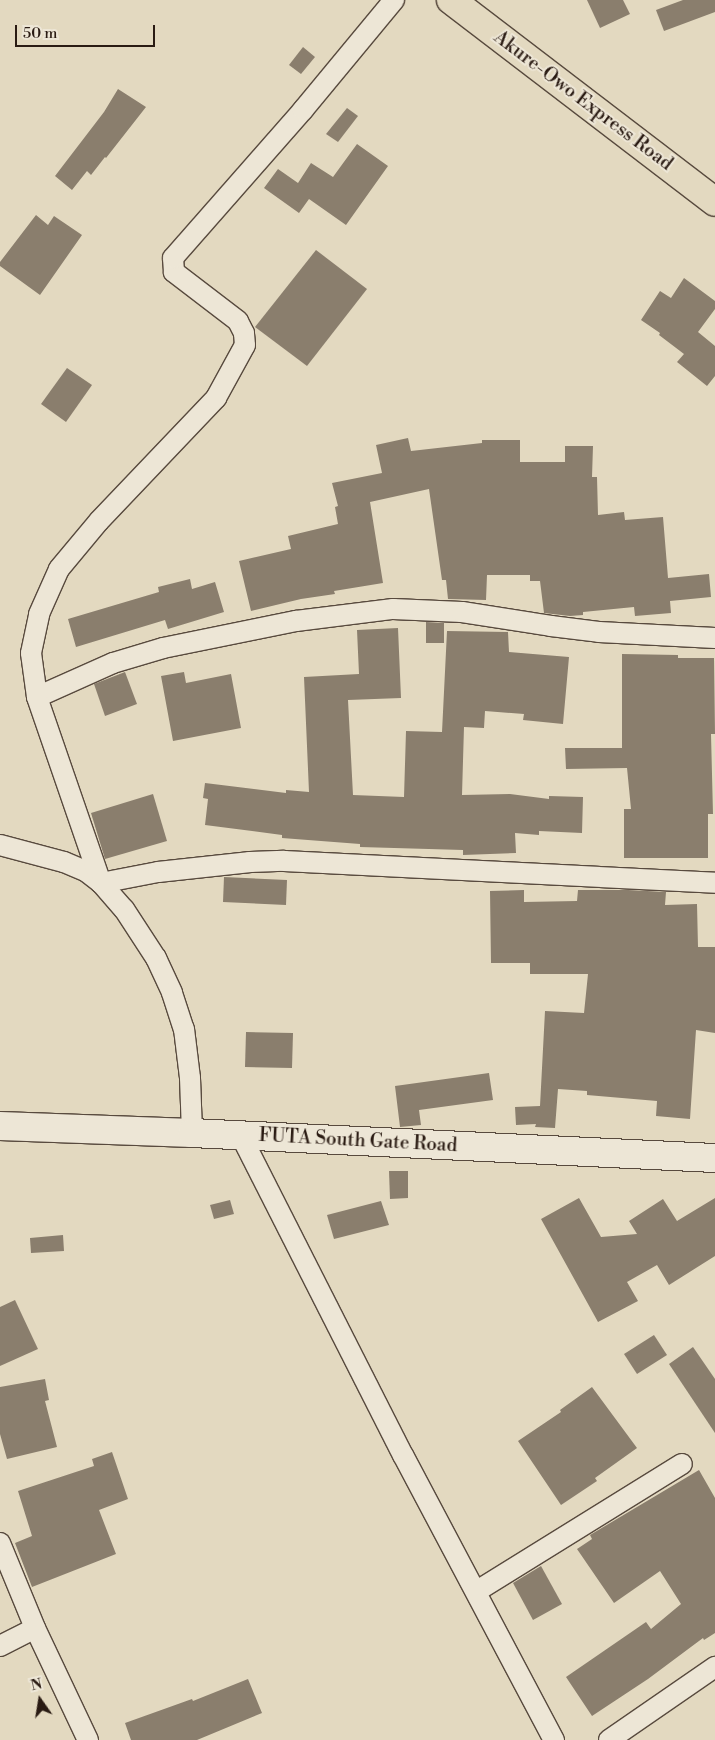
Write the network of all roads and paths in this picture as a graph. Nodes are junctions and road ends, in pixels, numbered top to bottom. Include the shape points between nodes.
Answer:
1 (394, 0) edge
2 (451, 0) edge
3 (715, 202) edge
4 (715, 638) edge
5 (37, 697) junction
6 (0, 845) edge
7 (101, 883) junction
8 (715, 883) edge
9 (0, 1126) edge
10 (192, 1133) junction
11 (241, 1136) junction
12 (715, 1158) edge
13 (682, 1464) dead end
14 (0, 1543) edge
15 (477, 1591) junction
16 (35, 1628) junction
17 (0, 1646) edge
18 (715, 1667) edge
19 (88, 1740) edge
20 (554, 1740) edge
21 (609, 1740) edge

1 - 5 street via 173,258 174,272 238,321 245,345 216,398 99,521 59,569 39,614 32,653
2 - 3 highway, Akure-Owo Express Road
4 - 5 street via 600,632 462,612 393,609 296,621 163,648 113,663
5 - 7 street
6 - 7 street via 64,862 87,872
7 - 8 street via 158,872 284,861
7 - 10 street via 124,909 156,958 172,993 185,1039
9 - 10 main road, FUTA South Gate Road
10 - 11 main road, FUTA South Gate Road
11 - 12 main road, FUTA South Gate Road
11 - 15 street via 399,1447
13 - 15 street
14 - 16 street
15 - 20 street
16 - 17 street
16 - 19 street
18 - 21 street

